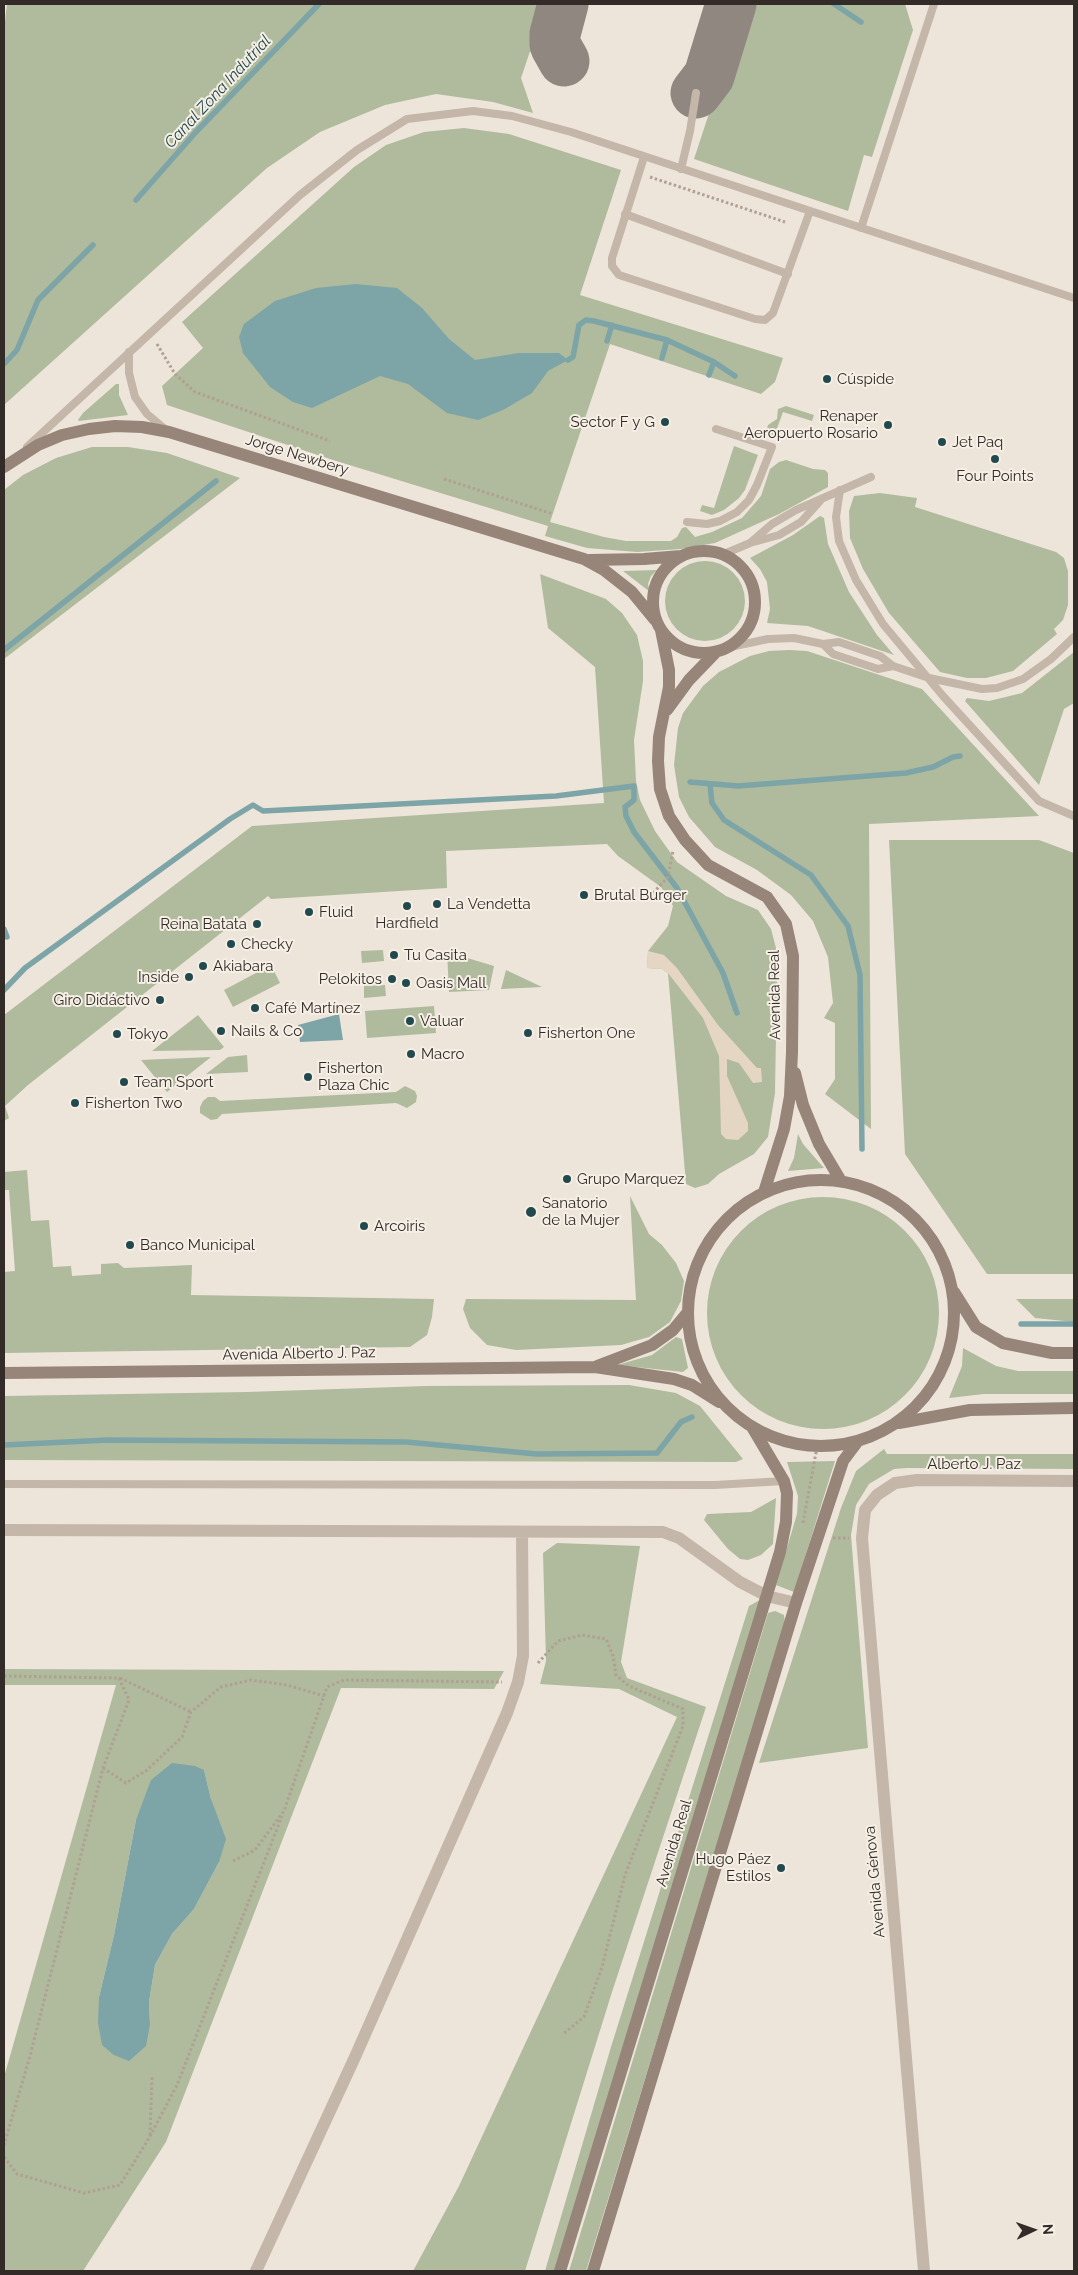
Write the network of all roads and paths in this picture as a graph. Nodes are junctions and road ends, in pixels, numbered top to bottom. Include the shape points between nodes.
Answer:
1 (934, 4) edge
2 (696, 93) dead end
3 (644, 157) junction
4 (681, 169) junction
5 (638, 173) junction
6 (810, 211) junction
7 (625, 214) junction
8 (785, 222) dead end
9 (861, 228) junction
10 (788, 274) junction
11 (1074, 298) edge
12 (148, 334) junction
13 (129, 352) junction
14 (716, 429) dead end
15 (169, 432) junction
16 (330, 441) dead end
17 (14, 458) junction
18 (4, 467) edge
19 (871, 477) dead end
20 (444, 479) dead end
21 (840, 490) junction
22 (821, 499) junction
23 (553, 514) dead end
24 (687, 522) dead end
25 (750, 543) junction
26 (724, 554) junction
27 (682, 556) junction
28 (584, 559) junction
29 (658, 625) junction
30 (1074, 637) edge
31 (823, 644) junction
32 (730, 647) junction
33 (716, 652) junction
34 (892, 666) junction
35 (929, 678) junction
36 (664, 714) junction
37 (1074, 816) edge
38 (673, 851) dead end
39 (653, 893) dead end
40 (792, 1063) junction
41 (841, 1180) junction
42 (764, 1192) junction
43 (952, 1290) junction
44 (688, 1312) junction
45 (1074, 1354) edge
46 (595, 1367) junction
47 (4, 1373) edge
48 (727, 1407) junction
49 (1074, 1408) edge
50 (897, 1423) junction
51 (752, 1427) junction
52 (858, 1442) junction
53 (817, 1446) junction
54 (1074, 1481) edge
55 (784, 1482) junction
56 (4, 1484) edge
57 (809, 1493) dead end
58 (877, 1495) joint
59 (4, 1530) edge
60 (522, 1532) junction
61 (817, 1538) junction
62 (862, 1538) junction
63 (768, 1596) junction
64 (796, 1603) junction
65 (4, 1676) edge
66 (119, 1678) junction
67 (518, 1682) junction
68 (324, 1696) junction
69 (191, 1712) junction
70 (104, 1768) junction
71 (284, 1811) junction
72 (233, 1861) dead end
73 (563, 2034) dead end
74 (152, 2077) dead end
75 (150, 2138) junction
76 (4, 2145) edge
77 (4, 2157) edge
78 (256, 2271) edge
79 (560, 2271) edge
80 (593, 2271) edge
81 (924, 2271) edge

1 - 9 lane
2 - 4 lane
3 - 4 lane
3 - 5 lane
3 - 12 lane via 512,116 473,111 407,119 357,150 300,196
4 - 6 lane
5 - 7 lane
5 - 8 path
6 - 9 lane
6 - 10 lane
7 - 10 lane
7 - 10 lane via 612,258 612,266 620,275 765,320 773,313
9 - 11 lane
12 - 13 lane
12 - 16 path via 175,374 196,392
13 - 15 lane via 135,396 147,414
13 - 17 lane
14 - 24 lane via 772,447 757,486 737,512 707,524
15 - 17 main road, Jorge Newbery via 142,427 89,428 46,442
15 - 28 main road, Jorge Newbery
17 - 18 main road, Jorge Newbery
19 - 21 lane
20 - 23 path
21 - 22 lane
21 - 35 lane via 837,530 856,580 883,624
22 - 25 lane via 772,524
22 - 25 lane via 800,522 779,535
25 - 26 lane
26 - 27 main road via 708,550 691,551
26 - 32 main road via 746,572 756,598 750,626
27 - 28 main road, Jorge Newbery via 644,560
27 - 29 main road via 660,575 653,597
28 - 29 main road, Jorge Newbery via 632,592
29 - 33 main road via 671,642 685,650 700,654
29 - 36 main road, Avenida Real via 669,670
30 - 35 lane via 1051,659 1023,678 996,688 965,686
31 - 32 lane via 794,638 768,639
31 - 34 lane via 839,642 880,656
31 - 34 lane via 833,654 878,669
32 - 33 main road
33 - 36 main road, Avenida Real via 689,680
34 - 35 lane
35 - 37 lane via 1039,801
36 - 40 main road, Avenida Real via 658,761 660,789 669,816 685,840 708,864 767,897 786,924 793,956
38 - 39 path via 668,877
40 - 41 main road, Avenida Real via 812,1128
40 - 42 main road, Avenida Real via 784,1129
41 - 42 main road via 802,1180
41 - 43 main road via 872,1189 901,1205 930,1236 944,1262
42 - 44 main road via 742,1205 708,1243 690,1289
43 - 45 main road via 976,1327 1003,1343
43 - 50 main road via 954,1320 949,1350 937,1378 920,1403
44 - 46 main road, Avenida Alberto J. Paz via 674,1330 652,1345
44 - 48 main road via 692,1347 706,1379
46 - 47 main road, Avenida Alberto J. Paz
46 - 48 main road, Avenida Alberto J. Paz via 674,1379 692,1385
48 - 51 main road
49 - 50 main road via 970,1410
50 - 52 main road
51 - 53 main road via 787,1442
51 - 55 main road, Avenida Real
52 - 53 main road
52 - 61 main road via 843,1461
53 - 57 path
54 - 58 street, Alberto J. Paz via 917,1480 895,1483
55 - 56 lane via 715,1485
55 - 63 main road, Avenida Real via 786,1522
58 - 62 street, Avenida Génova via 864,1510
59 - 60 street
60 - 63 street via 663,1532 679,1538 740,1582
60 - 67 street via 523,1656
61 - 62 path
61 - 64 main road
62 - 81 street, Avenida Génova
63 - 64 street
63 - 79 main road, Avenida Real
64 - 80 main road
65 - 66 path
66 - 69 path
66 - 70 path via 129,1700
67 - 68 path via 344,1680 327,1686
67 - 73 path via 558,1642 582,1635 606,1639 616,1675 629,1686 683,1709 683,1726 625,1876 602,1967 584,2017
67 - 78 street via 507,1714 391,1975
68 - 69 path via 287,1685 251,1680 221,1686
68 - 71 path
69 - 70 path via 182,1737 147,1770 126,1783
70 - 76 path
71 - 72 path via 255,1850
71 - 75 path via 177,2085
74 - 75 path
75 - 77 path via 120,2185 84,2192 17,2174

